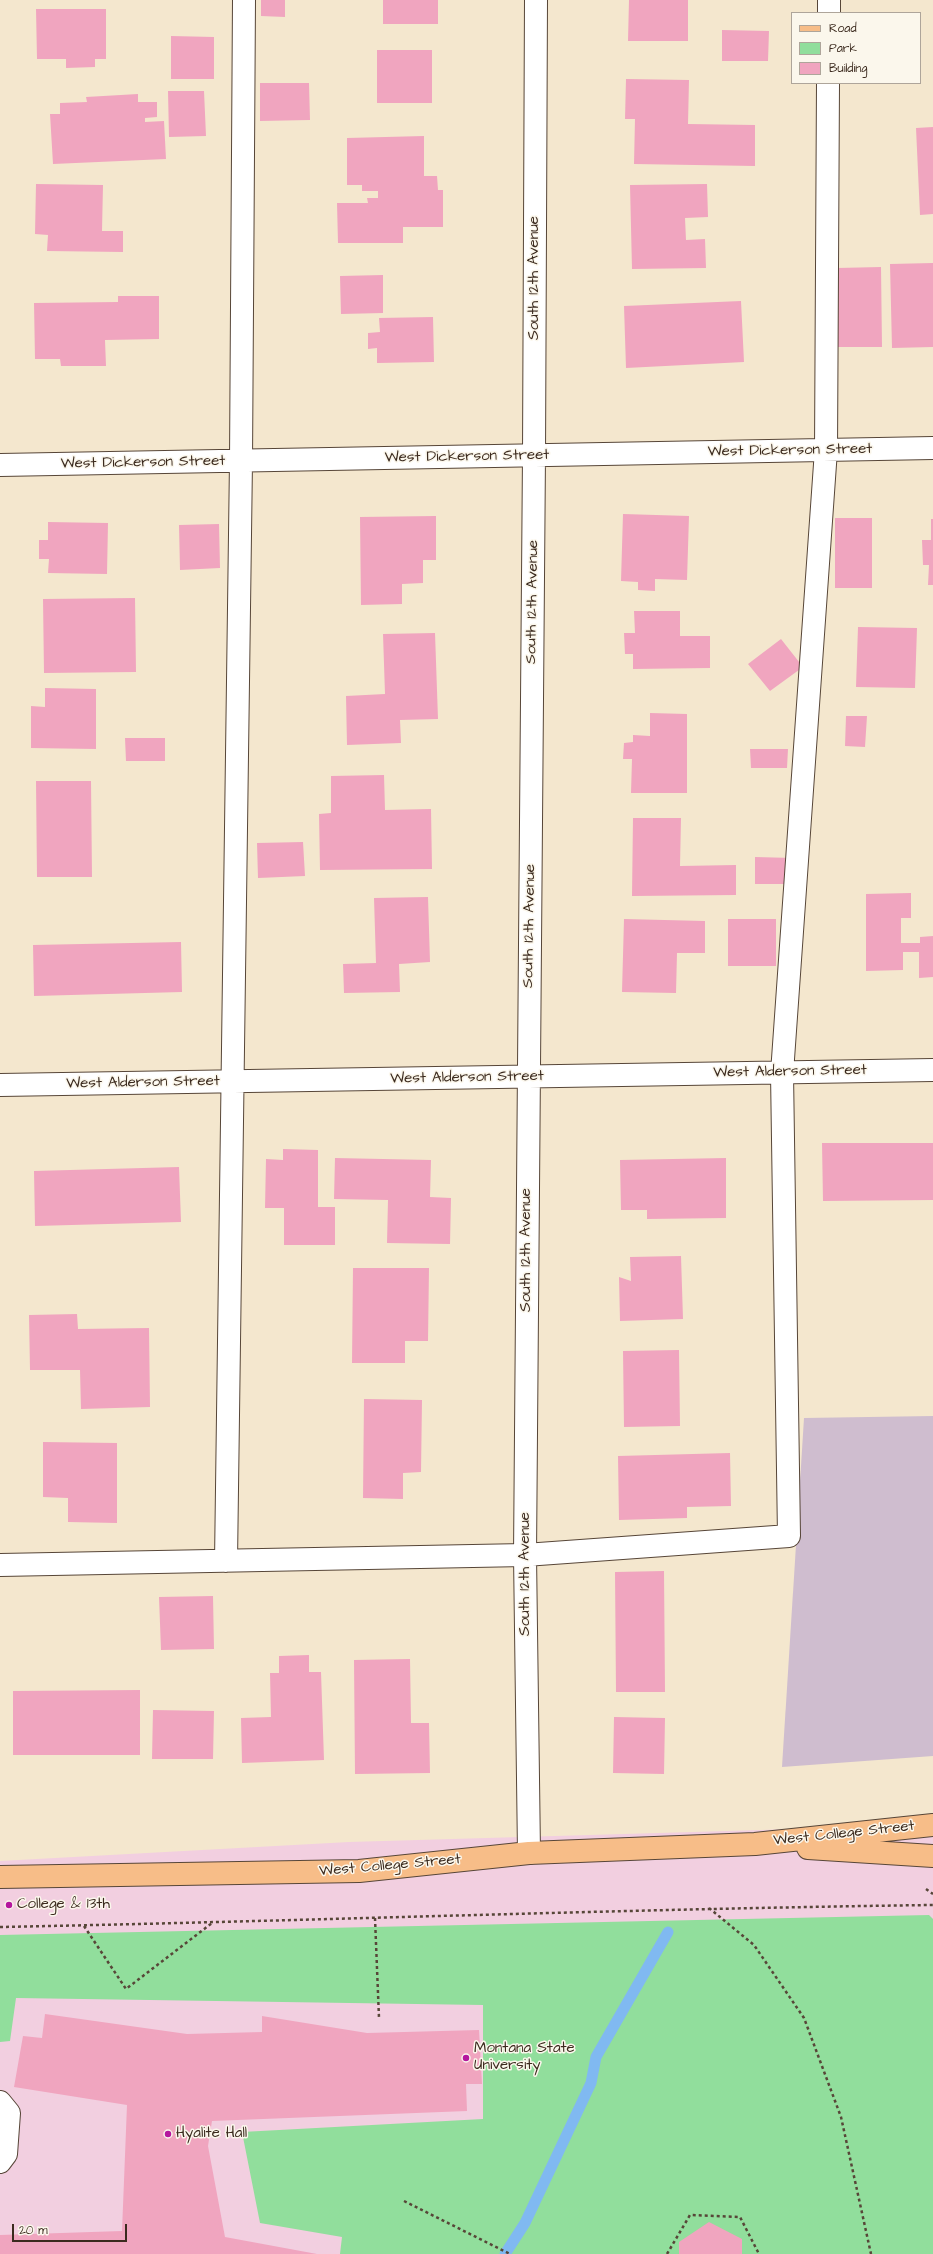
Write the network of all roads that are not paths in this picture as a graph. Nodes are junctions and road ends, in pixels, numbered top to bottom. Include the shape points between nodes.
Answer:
1 (244, 0) edge
2 (536, 0) edge
3 (829, 0) edge
4 (829, 12) edge
5 (828, 84) edge
6 (933, 448) edge
7 (826, 450) junction
8 (534, 456) junction
9 (241, 461) junction
10 (0, 465) edge
11 (933, 1070) edge
12 (782, 1072) junction
13 (529, 1077) junction
14 (232, 1082) junction
15 (0, 1085) edge
16 (525, 1555) junction
17 (226, 1560) junction
18 (0, 1565) edge
19 (933, 1825) edge
20 (755, 1844) junction
21 (529, 1853) junction
22 (933, 1856) edge
23 (0, 1877) edge
24 (0, 2102) edge
25 (0, 2162) edge

1 - 9 street
2 - 8 street, South 12th Avenue
3 - 4 street
5 - 7 street
6 - 7 street, West Dickerson Street
7 - 8 street, West Dickerson Street
7 - 12 street
8 - 9 street, West Dickerson Street
8 - 13 street, South 12th Avenue
9 - 10 street, West Dickerson Street
9 - 14 street
11 - 12 street, West Alderson Street
12 - 13 street, West Alderson Street
12 - 16 street via 789,1536
13 - 14 street, West Alderson Street
13 - 16 street, South 12th Avenue
14 - 15 street, West Alderson Street
14 - 17 street
16 - 17 street
16 - 21 street, South 12th Avenue
17 - 18 street
19 - 20 main road, West College Street
20 - 21 main road, West College Street
20 - 22 main road, West College Street
21 - 23 main road, West College Street via 360,1871
24 - 25 street via 9,2113 6,2154

